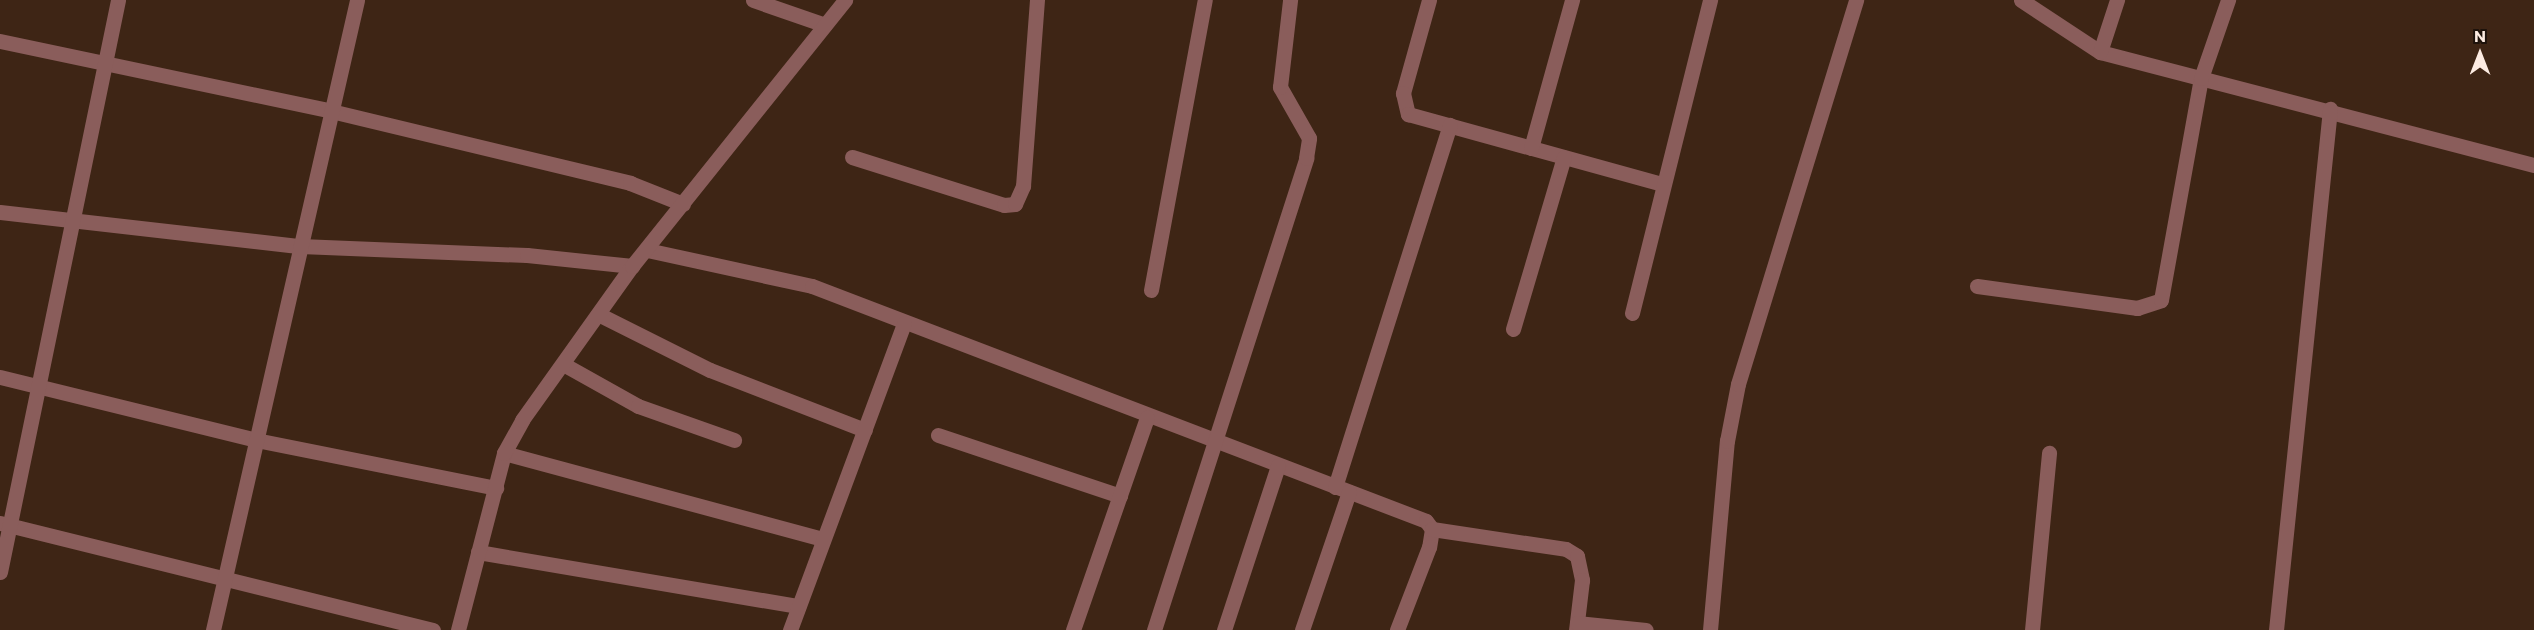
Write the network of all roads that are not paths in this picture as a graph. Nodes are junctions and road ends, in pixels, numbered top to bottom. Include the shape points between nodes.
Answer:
1 (118, 0) edge
2 (357, 0) edge
3 (753, 0) edge
4 (845, 0) edge
5 (1037, 0) edge
6 (1205, 0) edge
7 (1290, 0) edge
8 (1429, 0) edge
9 (1572, 0) edge
10 (1710, 0) edge
11 (1856, 0) edge
12 (2021, 0) edge
13 (2116, 0) edge
14 (2228, 0) edge
15 (825, 25) junction
16 (0, 41) edge
17 (2100, 52) junction
18 (104, 65) junction
19 (2201, 78) junction
20 (2330, 109) junction
21 (331, 111) junction
22 (1450, 125) junction
23 (1532, 148) junction
24 (1564, 156) junction
25 (852, 157) dead end
26 (2534, 165) edge
27 (1664, 184) junction
28 (683, 204) junction
29 (0, 212) edge
30 (68, 224) junction
31 (300, 246) junction
32 (647, 250) junction
33 (632, 266) junction
34 (1977, 286) dead end
35 (1151, 290) dead end
36 (1632, 313) dead end
37 (598, 314) junction
38 (904, 323) junction
39 (1513, 329) dead end
40 (562, 364) junction
41 (0, 376) edge
42 (34, 385) junction
43 (1147, 417) junction
44 (865, 430) junction
45 (938, 435) dead end
46 (256, 441) junction
47 (734, 441) dead end
48 (1218, 444) junction
49 (504, 453) junction
50 (2049, 453) dead end
51 (1278, 466) junction
52 (496, 488) junction
53 (1342, 489) junction
54 (1120, 496) junction
55 (5, 524) edge
56 (1432, 529) junction
57 (824, 539) junction
58 (478, 552) junction
59 (0, 572) edge
60 (224, 580) junction
61 (798, 606) junction
62 (1576, 627) edge
63 (213, 630) edge
64 (433, 630) edge
65 (458, 630) edge
66 (790, 630) edge
67 (1073, 630) edge
68 (1154, 630) edge
69 (1224, 630) edge
70 (1302, 630) edge
71 (1397, 630) edge
72 (1646, 630) edge
73 (1710, 630) edge
74 (2032, 630) edge
75 (2276, 630) edge

1 - 18 street
2 - 21 street
3 - 15 street
4 - 15 street
5 - 25 street via 1023,186 1015,204
6 - 35 street
7 - 48 street via 1280,87 1309,138 1306,158
8 - 22 street via 1403,105 1408,114
9 - 23 street
10 - 27 street
11 - 73 street via 1738,384 1727,441
12 - 17 street
13 - 17 street
14 - 19 street
15 - 28 street
16 - 18 street
17 - 19 street
18 - 21 street
18 - 30 street
19 - 20 street
19 - 34 street via 2161,300 2137,308
20 - 26 street
20 - 75 street
21 - 28 street via 630,183
21 - 31 street
22 - 23 street
22 - 53 street
23 - 24 street
24 - 27 street
24 - 39 street
27 - 36 street
28 - 32 street
29 - 30 street
30 - 31 street
30 - 42 street
31 - 33 street via 527,255
31 - 46 street
32 - 33 street
32 - 38 street via 812,286
33 - 37 street
37 - 40 street
37 - 44 street via 710,370
38 - 43 street
38 - 44 street
40 - 47 street via 638,406
40 - 49 street
41 - 42 street
42 - 46 street
42 - 55 street
43 - 48 street
43 - 54 street
44 - 57 street
45 - 54 street
46 - 52 street
46 - 60 street
48 - 51 street
48 - 68 street
49 - 52 street
49 - 57 street
50 - 74 street
51 - 53 street
51 - 69 street
52 - 58 street
53 - 56 street via 1426,521
53 - 70 street
54 - 67 street
55 - 59 street
55 - 60 street
56 - 62 street via 1566,549 1576,556 1582,568
56 - 71 street
57 - 61 street
58 - 61 street
58 - 65 street
60 - 63 street
60 - 64 street
61 - 66 street
62 - 72 street

